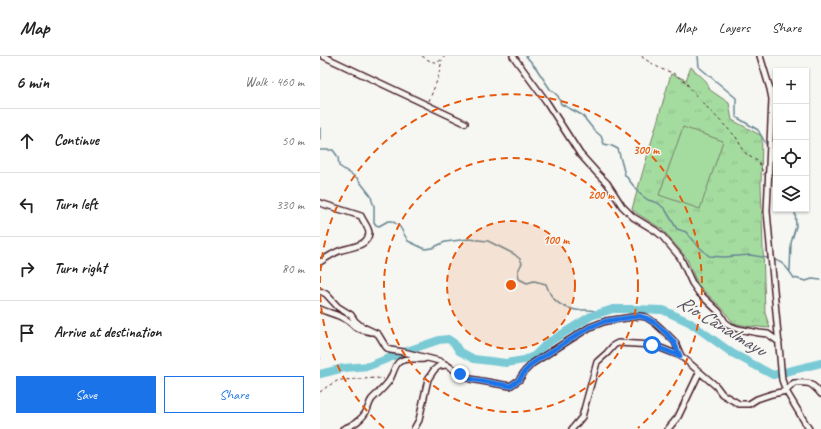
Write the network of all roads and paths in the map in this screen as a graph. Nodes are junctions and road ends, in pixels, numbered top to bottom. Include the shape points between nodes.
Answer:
1 (323, 56) edge
2 (422, 56) edge
3 (445, 56) edge
4 (513, 56) edge
5 (642, 56) edge
6 (760, 56) edge
7 (442, 60) junction
8 (427, 104) junction
9 (465, 123) dead end
10 (764, 177) dead end
11 (320, 203) edge
12 (320, 262) edge
13 (320, 291) edge
14 (320, 309) edge
15 (778, 332) junction
16 (376, 333) junction
17 (768, 334) junction
18 (779, 345) junction
19 (680, 356) junction
20 (429, 359) junction
21 (447, 365) junction
22 (699, 373) junction
23 (390, 380) junction
24 (786, 391) junction
25 (320, 392) edge
26 (821, 394) edge
27 (343, 429) edge
28 (414, 429) edge
29 (572, 429) edge
30 (668, 429) edge
31 (809, 429) edge

1 - 8 street
2 - 7 path via 434,63
3 - 7 path
4 - 17 street via 580,154 607,184 622,206 633,217 662,236 680,257 699,293 719,312 725,322 738,329
5 - 10 path via 686,82 696,97 734,134 747,154 759,162
6 - 15 street via 772,99 768,211
7 - 8 path via 438,78
8 - 9 street
11 - 12 street via 361,216 369,234 357,247 339,251
13 - 16 street via 361,326
14 - 16 street via 347,319 363,331
15 - 17 street
15 - 18 street
16 - 20 street via 390,350
17 - 18 street
18 - 24 street via 782,380
19 - 21 street via 674,342 666,333 655,323 640,316 606,321 590,327 533,363 519,380 510,386 470,379
19 - 22 street
19 - 29 street via 652,345 614,345 597,362 582,417
20 - 21 street
20 - 23 street via 401,360
21 - 28 street via 439,366 428,379 419,420
22 - 24 street via 722,394 739,404 749,404 757,399
22 - 30 street via 678,418
23 - 25 path via 338,380
23 - 27 street via 373,397 362,418
24 - 26 street via 794,383 803,382 813,385
24 - 31 street

